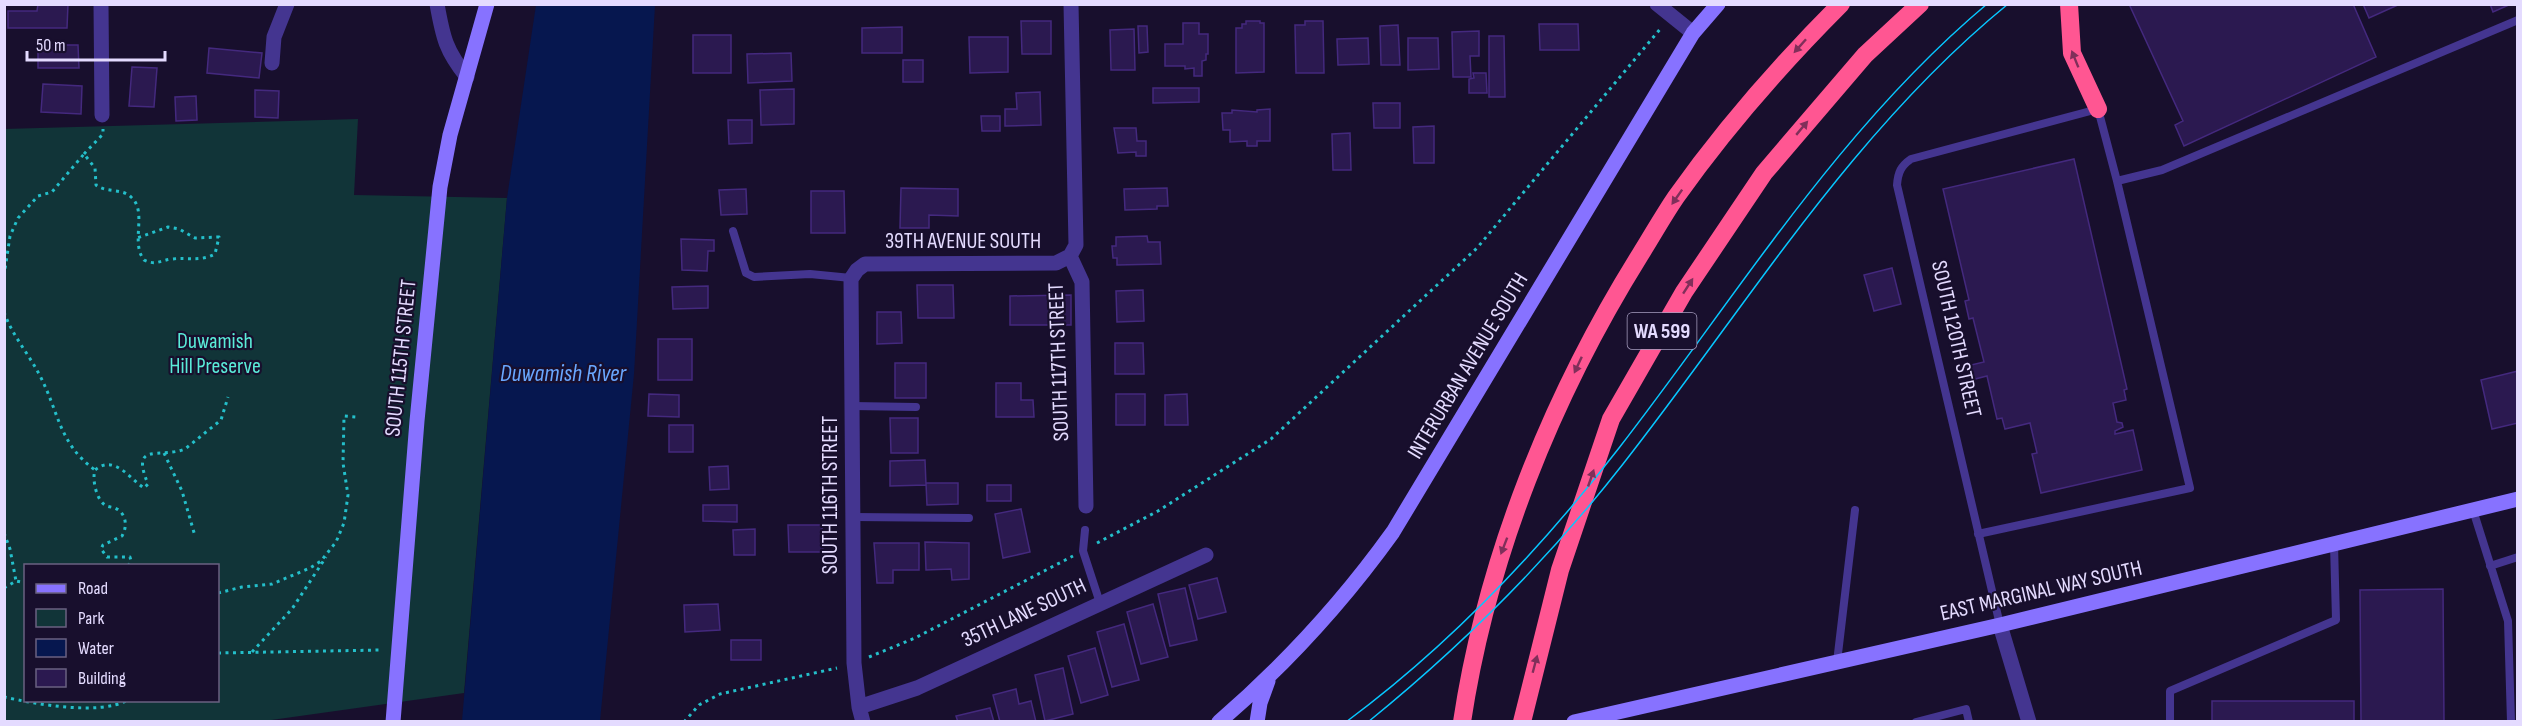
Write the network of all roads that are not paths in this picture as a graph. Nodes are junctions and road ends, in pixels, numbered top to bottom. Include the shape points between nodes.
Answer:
1 (101, 4) edge
2 (287, 4) edge
3 (437, 4) edge
4 (487, 4) edge
5 (1071, 4) edge
6 (1657, 4) edge
7 (1718, 4) edge
8 (1841, 4) edge
9 (1920, 4) edge
10 (2069, 4) edge
11 (2517, 20) edge
12 (1693, 33) junction
13 (272, 63) dead end
14 (467, 77) junction
15 (2098, 109) junction
16 (102, 115) dead end
17 (2117, 181) junction
18 (733, 231) dead end
19 (1070, 256) junction
20 (854, 274) junction
21 (852, 406) junction
22 (916, 407) dead end
23 (2517, 500) edge
24 (1086, 506) dead end
25 (1855, 510) dead end
26 (2474, 510) junction
27 (853, 517) junction
28 (969, 518) dead end
29 (1085, 530) dead end
30 (1978, 534) junction
31 (2334, 544) junction
32 (1206, 555) dead end
33 (2517, 557) edge
34 (2490, 566) junction
35 (1100, 603) junction
36 (2000, 624) junction
37 (2513, 656) edge
38 (1837, 662) junction
39 (1269, 678) junction
40 (861, 714) edge
41 (1580, 720) edge
42 (393, 722) edge
43 (1219, 722) edge
44 (1257, 722) edge
45 (1462, 722) edge
46 (1522, 722) edge
47 (1916, 722) edge
48 (1969, 722) edge
49 (2029, 722) edge
50 (2170, 722) edge
51 (2511, 722) edge

1 - 16 street
2 - 13 street via 274,37
3 - 14 street via 452,58
4 - 14 street, SOUTH 115TH STREET
5 - 19 street, SOUTH 117TH STREET via 1076,245
6 - 12 street
7 - 12 street, INTERURBAN AVENUE SOUTH
8 -> 45 highway, WA 599 via 1731,125 1675,199 1609,306 1541,450 1496,569 1471,661
46 -> 9 highway, WA 599 via 1560,570 1611,419 1684,292 1764,173 1864,55
15 -> 10 highway via 2072,53
11 - 17 lane via 2162,170
12 - 39 street, INTERURBAN AVENUE SOUTH via 1393,532 1333,611
14 - 42 street, SOUTH 115TH STREET via 440,187
15 - 17 lane
15 - 30 lane, SOUTH 120TH STREET via 1911,159 1898,174 1897,185
17 - 30 lane via 2190,488
18 - 20 lane via 746,273 754,277
19 - 20 street, 39TH AVENUE SOUTH via 1056,263 865,264
19 - 24 street, SOUTH 117TH STREET via 1082,282
20 - 21 street, SOUTH 116TH STREET
21 - 22 lane
21 - 27 street, SOUTH 116TH STREET
23 - 26 street, EAST MARGINAL WAY SOUTH
25 - 38 lane
26 - 31 street, EAST MARGINAL WAY SOUTH
26 - 34 lane
27 - 28 lane
27 - 40 street, SOUTH 116TH STREET via 854,663
29 - 35 lane via 1083,551
30 - 36 lane, SOUTH 120TH STREET
31 - 36 street, EAST MARGINAL WAY SOUTH
31 - 50 lane via 2336,620 2170,691
32 - 35 street, 35TH LANE SOUTH
33 - 34 lane
34 - 37 lane via 2508,621
35 - 40 street, 35TH LANE SOUTH
36 - 38 street, EAST MARGINAL WAY SOUTH
36 - 49 street, SOUTH 120TH STREET
37 - 51 lane
38 - 41 street, EAST MARGINAL WAY SOUTH
39 - 43 street, INTERURBAN AVENUE SOUTH
39 - 44 street
47 - 48 lane via 1966,710

